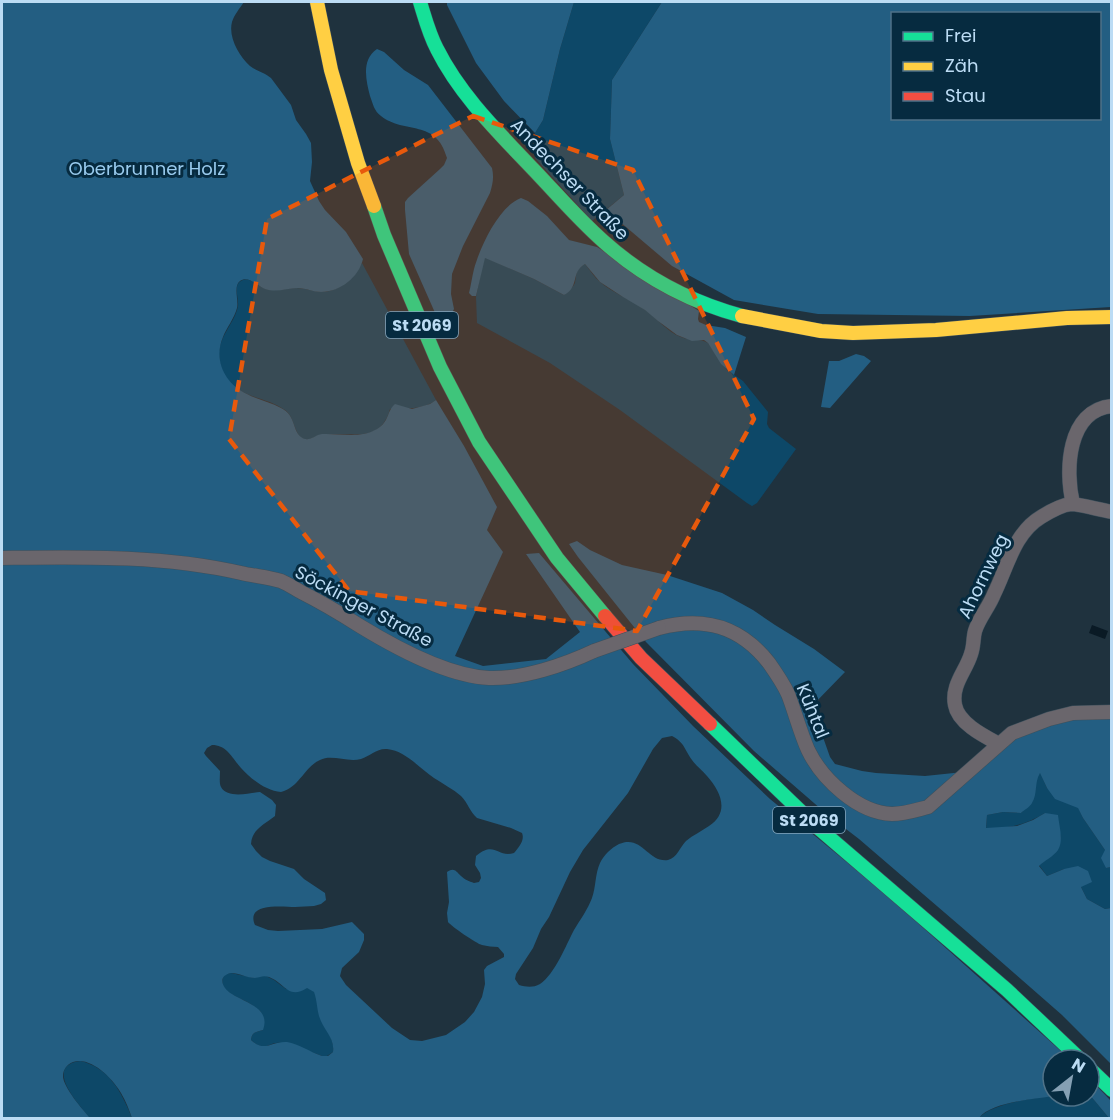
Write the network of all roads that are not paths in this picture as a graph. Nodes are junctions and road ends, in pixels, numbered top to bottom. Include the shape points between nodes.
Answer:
1 (317, 2) edge
2 (420, 2) edge
3 (1112, 318) edge
4 (1112, 406) edge
5 (1073, 504) junction
6 (1112, 512) edge
7 (2, 558) edge
8 (457, 673) joint
9 (1112, 712) edge
10 (999, 744) junction
11 (1069, 1048) edge
12 (1101, 1079) edge
13 (1112, 1090) edge

1 - 11 main road, St 2069 via 358,163 440,367 479,442 557,558 641,658 816,826
2 - 3 main road, Andechser Straße via 448,71 514,149 601,240 657,281 685,296 735,315 838,333
4 - 5 street via 1101,407 1089,415 1072,441 1069,464
5 - 6 street
5 - 10 street, Ahornweg via 1034,522 1015,547 977,627 970,657 957,682 957,712 975,730
7 - 8 street, Söckinger Straße via 150,559 281,582 411,654
8 - 10 street, Kühtal, bridge via 489,678 516,676 676,624 712,625 732,631 750,642 781,680 809,751 827,778 857,803 892,814 928,807
9 - 10 street, Kühtal via 1073,713 1049,719 1012,733
12 - 13 main road

